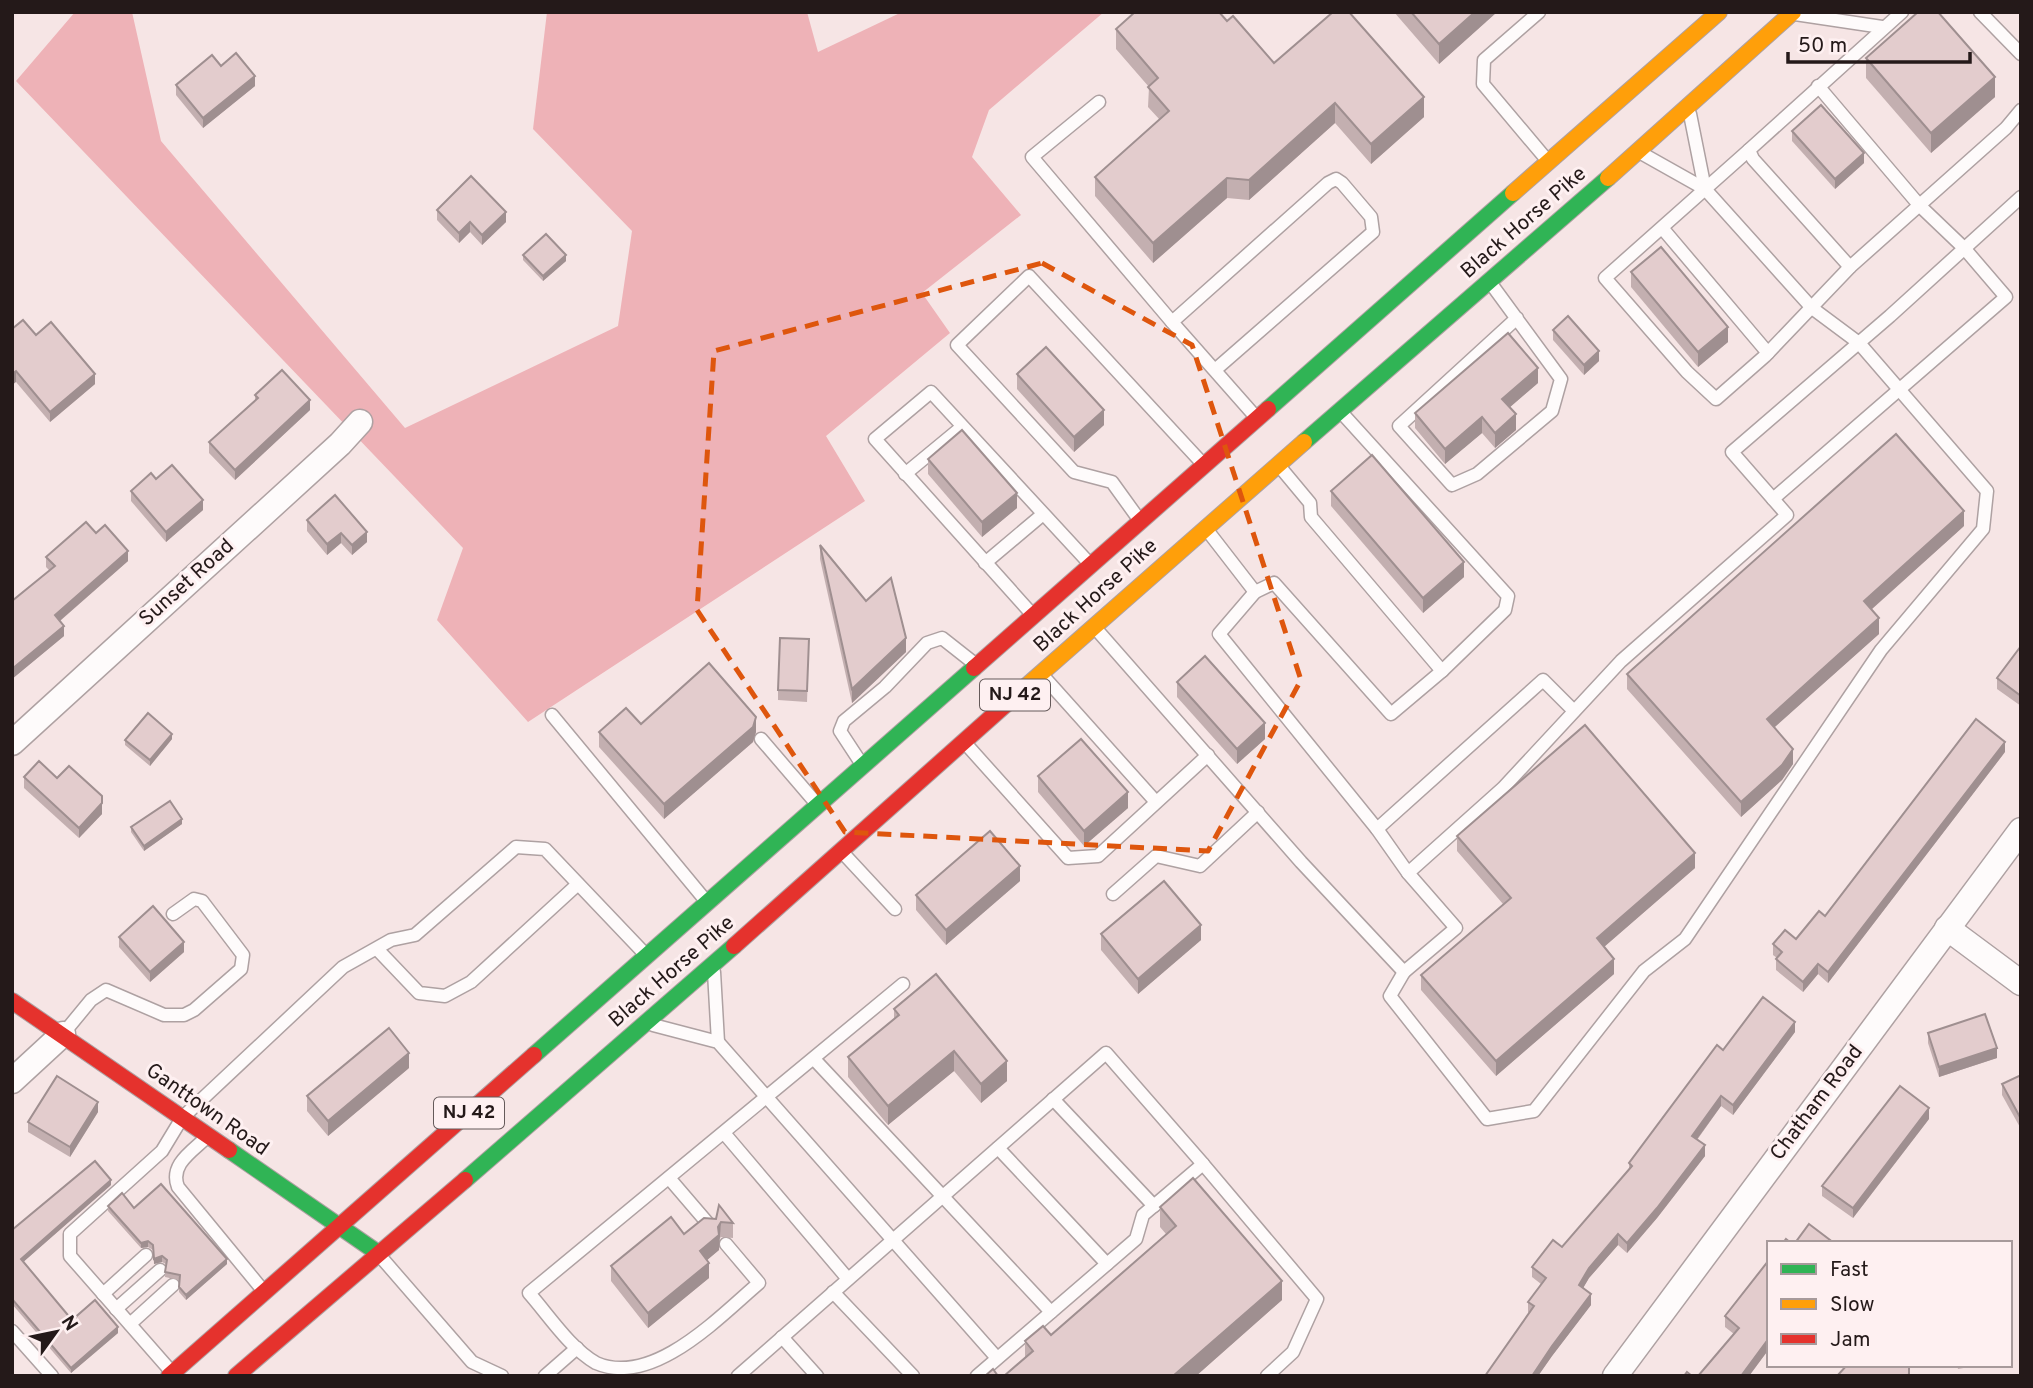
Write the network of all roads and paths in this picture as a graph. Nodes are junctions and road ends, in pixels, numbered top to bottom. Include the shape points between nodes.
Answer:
1 (1539, 12) edge
2 (1719, 12) edge
3 (1902, 12) edge
4 (1980, 12) edge
5 (1792, 13) edge
6 (1882, 27) junction
7 (2021, 54) edge
8 (1818, 86) junction
9 (1099, 102) dead end
10 (1689, 108) junction
11 (2021, 110) edge
12 (1749, 149) junction
13 (1637, 152) junction
14 (1549, 163) junction
15 (1705, 190) junction
16 (2021, 197) edge
17 (1920, 206) junction
18 (1664, 229) junction
19 (1964, 248) junction
20 (1850, 267) junction
21 (1415, 281) junction
22 (1490, 281) junction
23 (1413, 302) dead end
24 (1812, 308) junction
25 (1517, 318) junction
26 (1172, 322) junction
27 (1859, 342) junction
28 (1768, 353) junction
29 (1215, 370) junction
30 (1900, 390) junction
31 (1339, 410) junction
32 (1259, 420) junction
33 (360, 422) dead end
34 (961, 426) junction
35 (1278, 464) junction
36 (1205, 466) junction
37 (905, 474) junction
38 (1773, 499) junction
39 (1202, 508) dead end
40 (1042, 515) junction
41 (1141, 522) junction
42 (1205, 527) junction
43 (985, 563) junction
44 (1091, 566) junction
45 (1255, 592) junction
46 (1034, 617) junction
47 (1094, 626) junction
48 (978, 666) junction
49 (1442, 671) junction
50 (1040, 673) junction
51 (1574, 711) junction
52 (552, 715) dead end
53 (761, 739) dead end
54 (964, 741) junction
55 (12, 743) edge
56 (1208, 755) junction
57 (863, 767) junction
58 (1156, 803) junction
59 (818, 806) junction
60 (1258, 812) junction
61 (1377, 829) junction
62 (2021, 831) edge
63 (841, 850) junction
64 (1408, 873) junction
65 (578, 884) junction
66 (1113, 894) dead end
67 (708, 904) junction
68 (895, 909) dead end
69 (173, 914) dead end
70 (1947, 928) junction
71 (377, 949) junction
72 (648, 957) junction
73 (713, 964) junction
74 (1404, 972) junction
75 (2021, 983) edge
76 (903, 984) dead end
77 (12, 1001) edge
78 (646, 1023) junction
79 (63, 1034) junction
80 (718, 1042) junction
81 (814, 1059) junction
82 (12, 1081) edge
83 (766, 1098) junction
84 (1053, 1099) junction
85 (183, 1118) junction
86 (724, 1133) junction
87 (208, 1136) junction
88 (998, 1148) junction
89 (1203, 1164) junction
90 (669, 1178) junction
91 (943, 1196) junction
92 (1154, 1206) junction
93 (711, 1227) edge
94 (339, 1228) junction
95 (893, 1240) junction
96 (726, 1244) dead end
97 (377, 1253) junction
98 (146, 1255) dead end
99 (1107, 1264) junction
100 (160, 1270) dead end
101 (848, 1279) junction
102 (173, 1285) dead end
103 (833, 1292) junction
104 (265, 1293) junction
105 (103, 1294) junction
106 (116, 1309) junction
107 (1051, 1312) junction
108 (130, 1324) junction
109 (12, 1331) edge
110 (782, 1337) junction
111 (577, 1348) junction
112 (997, 1358) junction
113 (171, 1374) edge
114 (52, 1375) edge
115 (236, 1376) edge
116 (502, 1376) edge
117 (545, 1376) edge
118 (738, 1376) edge
119 (817, 1376) edge
120 (913, 1376) edge
121 (977, 1376) edge
122 (1267, 1376) edge
123 (1615, 1376) edge

1 - 14 lane via 1484,60 1483,84
2 - 14 main road, Black Horse Pike / NJ 42
3 - 6 lane
4 - 7 lane
5 - 6 lane
5 - 10 main road, Black Horse Pike / NJ 42
6 - 8 lane
8 - 12 lane
8 - 17 lane
9 - 26 lane via 1032,157
10 - 13 main road, Black Horse Pike / NJ 42
10 - 15 lane
11 - 17 lane
12 - 15 lane
12 - 20 lane
13 - 15 lane
13 - 22 main road, Black Horse Pike / NJ 42
14 - 21 main road, Black Horse Pike / NJ 42
15 - 18 lane
15 - 24 lane
16 - 19 lane
17 - 19 lane
17 - 20 lane
18 - 28 lane
18 - 28 lane via 1605,278 1716,399
19 - 27 lane
19 - 30 lane via 2006,297
20 - 24 lane
21 - 23 main road
21 - 32 main road, Black Horse Pike / NJ 42
22 - 25 lane
22 - 31 main road, Black Horse Pike / NJ 42
24 - 27 lane
24 - 28 lane
25 - 25 lane via 1561,379 1552,411 1477,474 1452,485 1399,426
26 - 29 lane
26 - 29 lane via 1328,183 1336,179 1342,183 1371,218 1373,232
27 - 30 lane
27 - 38 lane via 1732,452
29 - 32 lane
30 - 38 lane
30 - 74 lane via 1987,491 1983,529 1881,650 1685,939 1644,971 1534,1111 1487,1119 1390,996
31 - 35 main road, Black Horse Pike / NJ 42
31 - 49 lane via 1508,596 1505,610
32 - 36 main road, Black Horse Pike / NJ 42
33 - 55 street, Sunset Road
34 - 37 lane
34 - 37 lane via 931,392 875,439
34 - 40 lane
35 - 42 main road, Black Horse Pike / NJ 42
35 - 49 lane via 1310,503 1311,517
36 - 41 main road, Black Horse Pike / NJ 42
36 - 41 lane via 1029,276 957,345 1074,472 1112,482
37 - 43 lane
38 - 51 lane via 1787,515 1621,661
39 - 42 main road
40 - 43 lane
40 - 44 lane
41 - 44 main road, Black Horse Pike / NJ 42
42 - 45 lane
42 - 47 main road, Black Horse Pike / NJ 42
43 - 46 lane
44 - 46 main road, Black Horse Pike / NJ 42
45 - 49 lane via 1274,583 1391,714
45 - 61 lane via 1219,634
46 - 48 main road, Black Horse Pike / NJ 42
47 - 50 main road, Black Horse Pike / NJ 42
47 - 56 lane
48 - 57 main road, Black Horse Pike / NJ 42
48 - 57 lane via 942,638 927,643 844,721 840,731
50 - 54 main road, Black Horse Pike / NJ 42
50 - 58 lane
51 - 61 lane via 1543,680
51 - 64 lane via 1503,788
52 - 67 lane
53 - 59 lane
54 - 58 lane via 1069,858 1098,856
54 - 63 main road, Black Horse Pike / NJ 42
56 - 58 lane
56 - 60 lane
57 - 59 main road, Black Horse Pike / NJ 42
59 - 67 main road, Black Horse Pike / NJ 42
60 - 66 lane via 1200,866 1156,856
60 - 74 lane
61 - 64 lane
62 - 70 street, Chatham Road
63 - 68 lane
63 - 73 main road, Black Horse Pike / NJ 42
64 - 74 lane via 1457,928
65 - 71 lane via 545,849 516,847 415,935 391,940
65 - 71 lane via 471,982 445,996 419,993
65 - 72 lane
67 - 72 main road, Black Horse Pike / NJ 42
69 - 79 lane via 194,899 202,901 243,955 241,969 184,1015 164,1015 106,990 91,1000
70 - 75 street
70 - 123 street, Chatham Road
71 - 85 lane via 343,967
72 - 94 main road, Black Horse Pike / NJ 42
73 - 78 main road, Black Horse Pike / NJ 42
73 - 80 lane
76 - 81 lane
77 - 79 main road, Ganttown Road
78 - 80 lane
78 - 97 main road, Black Horse Pike / NJ 42
79 - 82 street
79 - 85 main road, Ganttown Road
80 - 83 lane
81 - 83 lane
81 - 91 lane
83 - 86 lane
83 - 95 lane
84 - 88 lane
84 - 89 lane via 1106,1053
84 - 92 lane
85 - 87 main road, Ganttown Road
85 - 105 lane via 162,1151 70,1234 70,1256
86 - 90 lane
86 - 101 lane
87 - 94 main road, Ganttown Road
87 - 104 lane via 176,1167 174,1177 192,1214
88 - 91 lane
88 - 99 lane
89 - 92 lane
89 - 122 lane via 1317,1299 1293,1352
90 - 93 lane
90 - 111 lane via 529,1293
91 - 95 lane
91 - 107 lane
92 - 99 lane via 1143,1215 1136,1239
94 - 97 main road, Ganttown Road
94 - 104 main road, Black Horse Pike / NJ 42
95 - 101 lane
95 - 112 lane
96 - 111 lane via 759,1283 670,1360 633,1372 599,1365
97 - 115 main road, Black Horse Pike / NJ 42
97 - 116 lane via 472,1362
98 - 105 lane
99 - 107 lane
100 - 106 lane
101 - 103 lane
102 - 108 lane
103 - 110 lane
103 - 120 lane
104 - 113 main road, Black Horse Pike / NJ 42
105 - 106 lane
106 - 108 lane
107 - 112 lane
108 - 113 lane
109 - 114 lane
110 - 118 lane
110 - 119 lane
111 - 117 lane
112 - 121 lane

